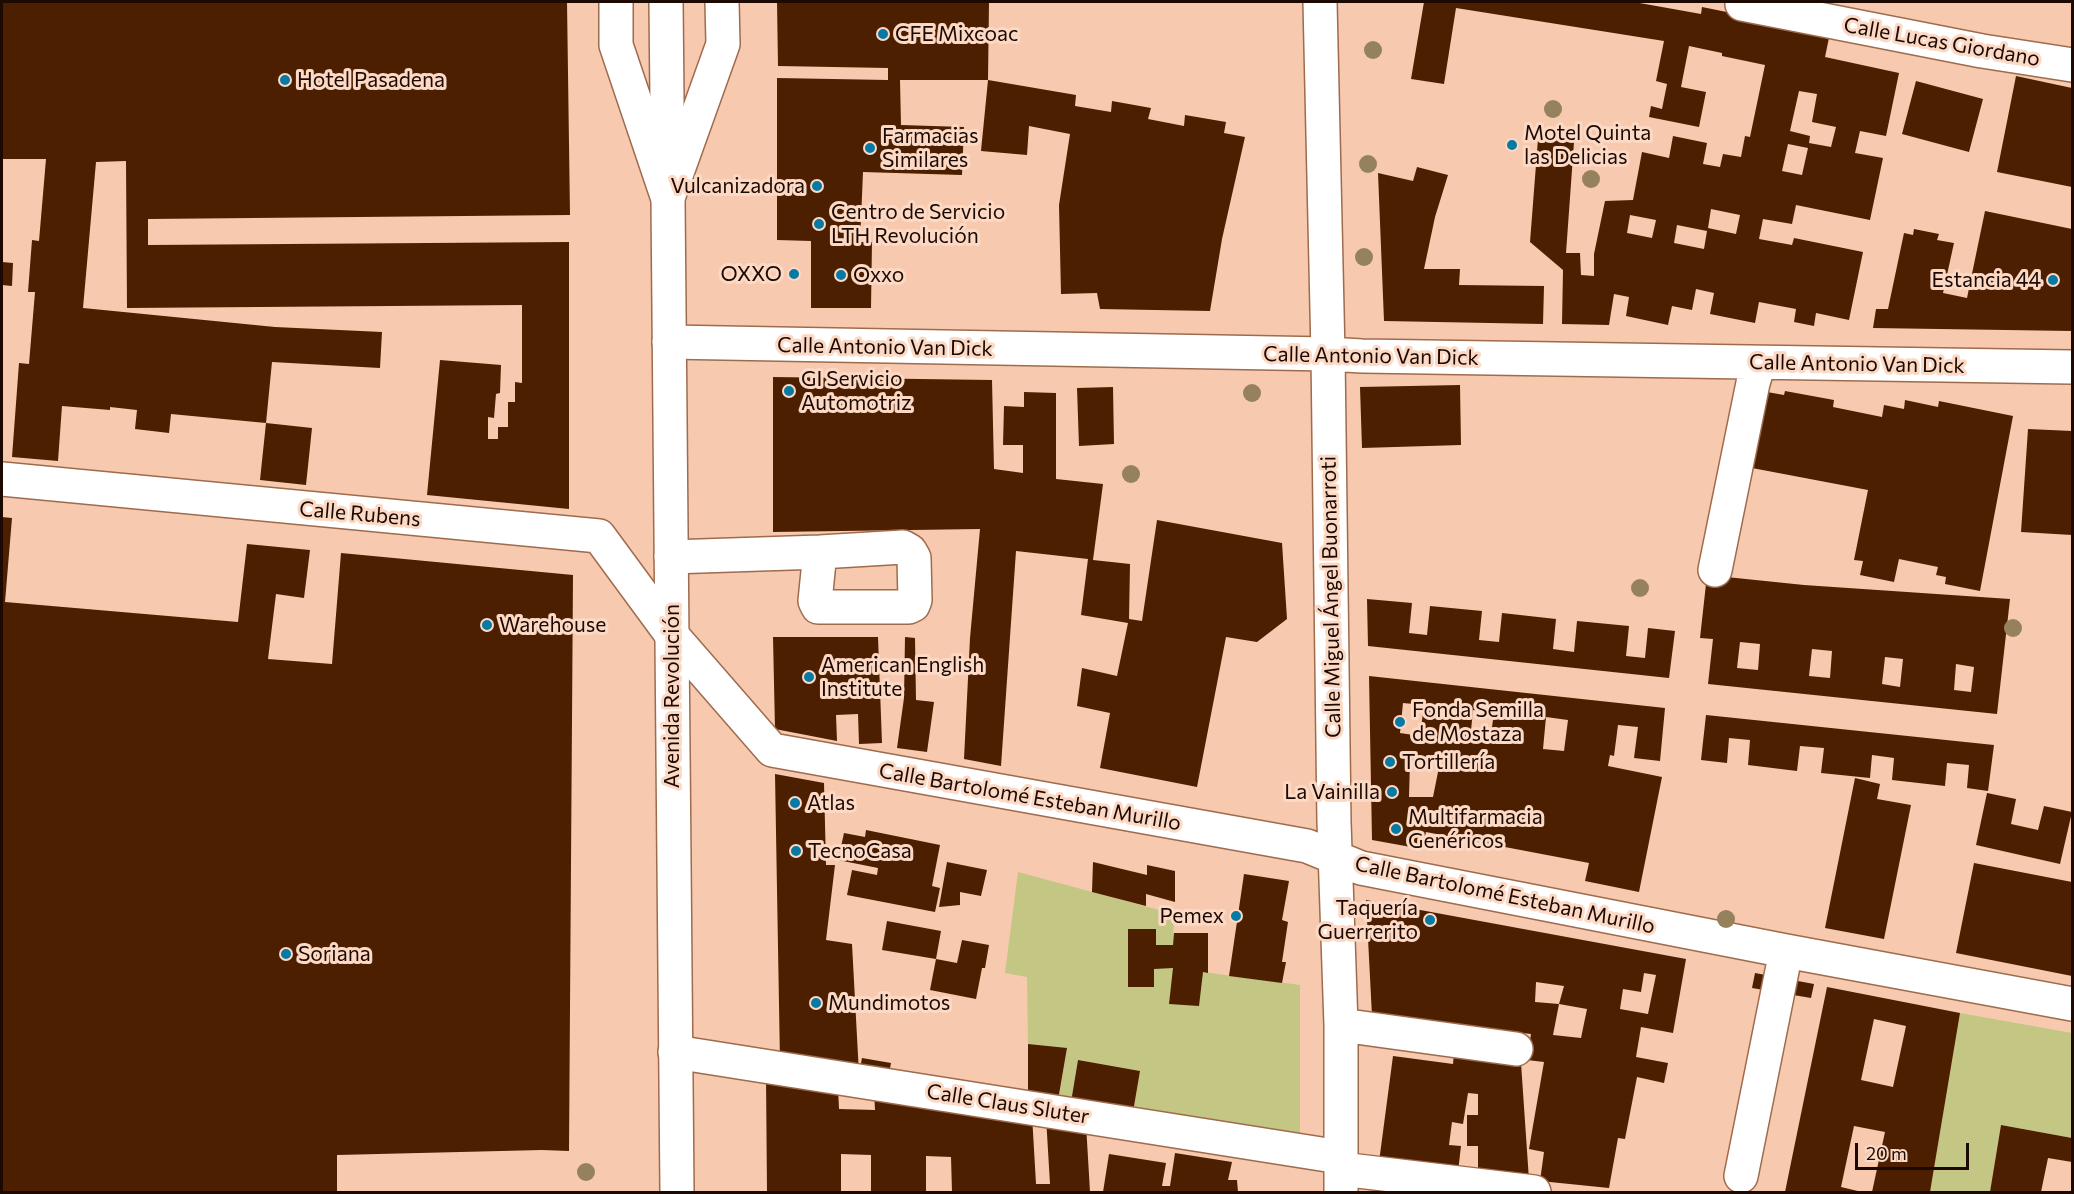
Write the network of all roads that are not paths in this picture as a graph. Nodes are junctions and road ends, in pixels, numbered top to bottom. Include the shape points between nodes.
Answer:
1 (615, 2) edge
2 (666, 2) edge
3 (722, 2) edge
4 (1320, 2) edge
5 (1742, 3) edge
6 (2073, 65) edge
7 (668, 200) junction
8 (669, 342) junction
9 (1328, 354) junction
10 (1759, 363) junction
11 (2073, 367) edge
12 (2, 479) edge
13 (820, 552) dead end
14 (671, 557) junction
15 (1715, 570) dead end
16 (671, 634) junction
17 (1335, 858) junction
18 (1786, 951) junction
19 (2073, 1004) edge
20 (1341, 1025) junction
21 (1516, 1049) dead end
22 (675, 1052) junction
23 (1341, 1173) edge
24 (1741, 1176) dead end
25 (676, 1192) edge
26 (1534, 1192) edge

1 - 7 main road, Avenida Revolución via 616,45
2 - 7 main road
3 - 7 main road, Avenida Revolución via 723,44
4 - 9 main road, Calle Miguel Ángel Buonarroti
5 - 6 main road, Calle Lucas Giordano
7 - 8 main road, Avenida Revolución
8 - 9 main road, Calle Antonio Van Dick
8 - 14 main road, Avenida Revolución
9 - 10 main road, Calle Antonio Van Dick
9 - 17 main road, Calle Miguel Ángel Buonarroti
10 - 11 main road, Calle Antonio Van Dick
10 - 15 main road
12 - 16 main road, Calle Rubens via 599,536
13 - 14 main road
14 - 16 main road, Avenida Revolución
16 - 17 main road, Calle Bartolomé Esteban Murillo via 772,750 1307,846
16 - 22 main road, Avenida Revolución
17 - 18 main road, Calle Bartolomé Esteban Murillo via 1361,868
17 - 20 main road, Calle Miguel Ángel Buonarroti
18 - 19 main road, Calle Bartolomé Esteban Murillo
18 - 24 main road
20 - 21 main road
20 - 23 main road, Calle Miguel Ángel Buonarroti
22 - 23 main road, Calle Claus Sluter
22 - 25 main road, Avenida Revolución
23 - 26 main road, Calle Claus Sluter

